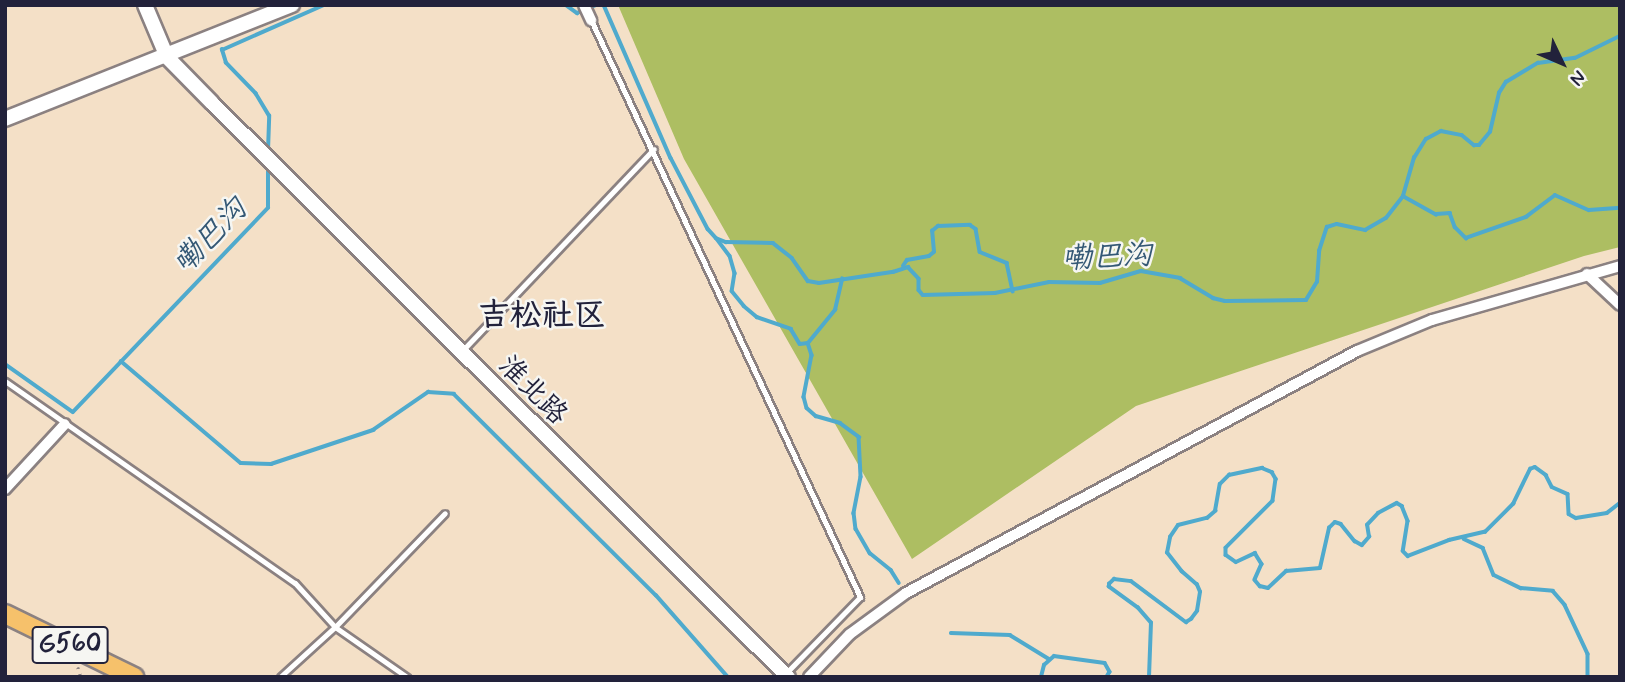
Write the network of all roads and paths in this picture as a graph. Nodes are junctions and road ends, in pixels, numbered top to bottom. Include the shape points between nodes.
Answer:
1 (145, 5) edge
2 (292, 5) edge
3 (584, 5) edge
4 (591, 20) joint
5 (167, 57) junction
6 (5, 119) edge
7 (654, 149) junction
8 (1620, 266) edge
9 (1587, 274) junction
10 (1620, 306) edge
11 (460, 353) junction
12 (5, 381) edge
13 (65, 424) junction
14 (5, 489) edge
15 (445, 513) dead end
16 (5, 614) edge
17 (335, 627) junction
18 (785, 676) edge
19 (134, 677) edge
20 (280, 677) edge
21 (407, 677) edge
22 (809, 677) edge

1 - 5 street, 淮北路
2 - 5 street
3 - 4 street
4 - 7 lane
5 - 6 street
5 - 11 street, 淮北路
7 - 11 lane
7 - 18 lane via 860,597
8 - 9 street
9 - 10 street
9 - 22 street via 1402,331 1261,401 906,593 850,634
11 - 18 street, 淮北路
12 - 13 lane
13 - 14 street
13 - 17 lane via 295,583
15 - 17 lane
16 - 19 highway, G560
17 - 20 lane
17 - 21 lane

